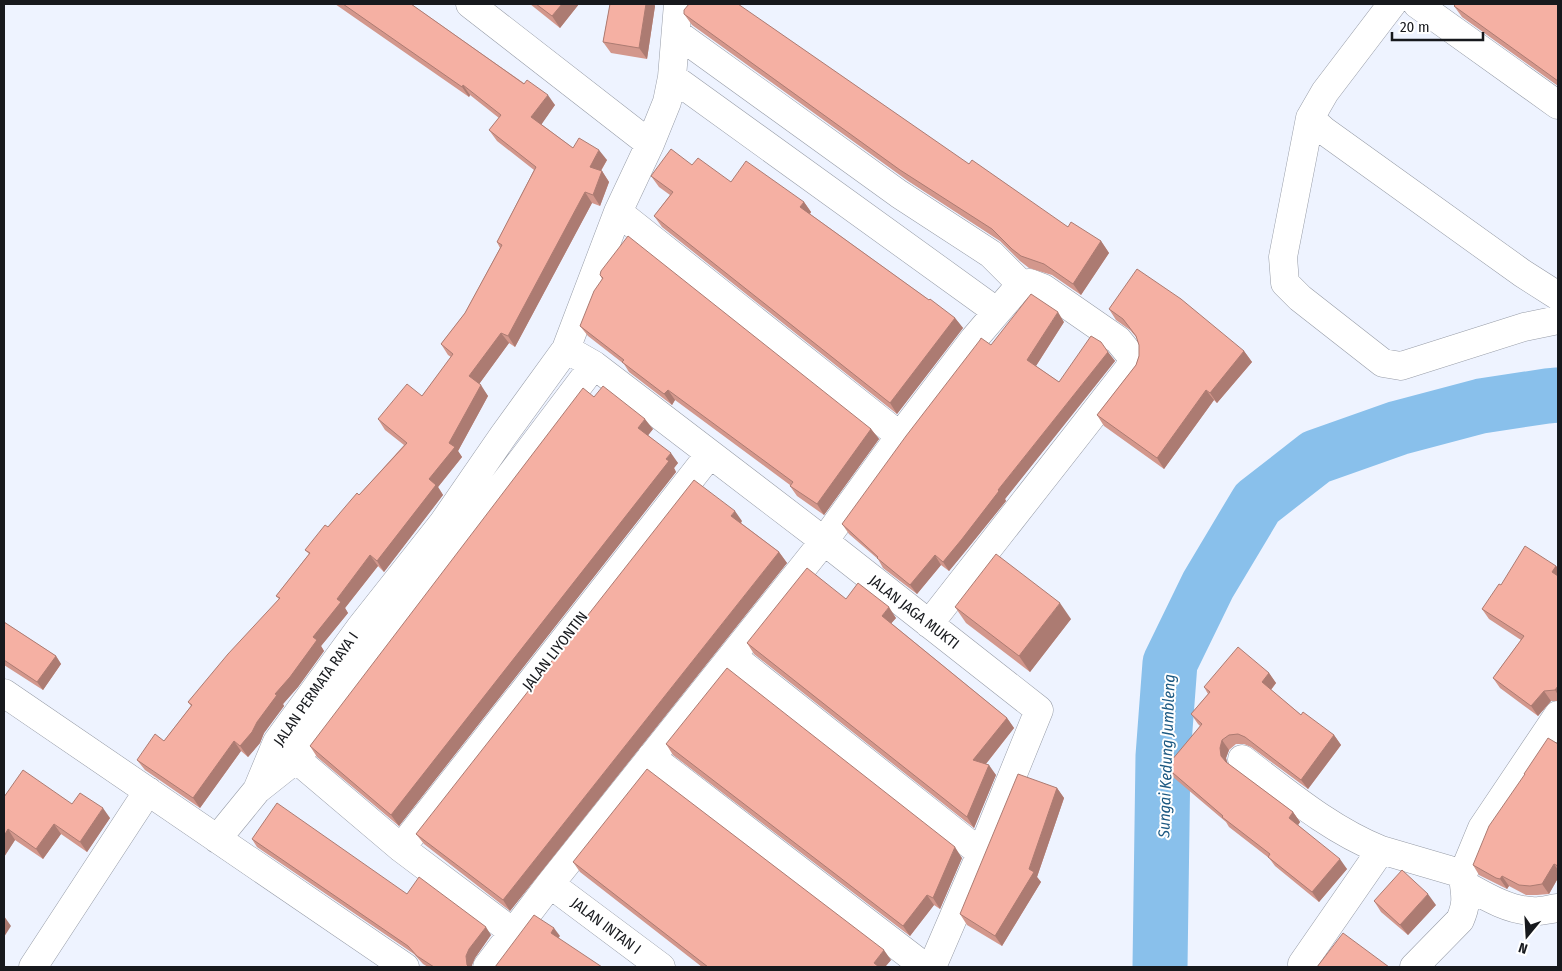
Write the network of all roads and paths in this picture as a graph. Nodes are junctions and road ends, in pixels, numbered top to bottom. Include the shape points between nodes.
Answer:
1 (470, 4) edge
2 (678, 4) edge
3 (1392, 4) edge
4 (1417, 4) edge
5 (676, 33) junction
6 (672, 78) junction
7 (1558, 105) edge
8 (1310, 118) junction
9 (650, 144) junction
10 (618, 212) junction
11 (1021, 284) junction
12 (1558, 296) edge
13 (996, 311) junction
14 (1558, 320) edge
15 (566, 349) junction
16 (594, 365) junction
17 (900, 436) junction
18 (710, 454) junction
19 (824, 541) junction
20 (929, 624) junction
21 (732, 656) junction
22 (4, 692) edge
23 (1558, 715) edge
24 (286, 751) junction
25 (651, 757) junction
26 (1242, 758) dead end
27 (148, 791) junction
28 (217, 839) junction
29 (401, 848) junction
30 (1381, 850) junction
31 (981, 853) junction
32 (1464, 879) junction
33 (550, 884) junction
34 (1558, 908) edge
35 (514, 933) junction
36 (1302, 964) dead end
37 (34, 967) edge
38 (405, 967) edge
39 (486, 967) edge
40 (661, 967) edge
41 (925, 967) edge
42 (932, 967) edge
43 (1414, 967) edge

1 - 9 street
2 - 5 street, JALAN PERMATA RAYA I
3 - 8 street via 1325,92
4 - 7 street
5 - 6 street, JALAN PERMATA RAYA I
5 - 11 street via 899,194 990,254
6 - 9 street, JALAN PERMATA RAYA I via 667,102
6 - 13 street
8 - 12 street via 1514,268
8 - 14 street via 1283,257 1285,283 1300,298 1383,363 1401,366 1524,327
9 - 10 street, JALAN PERMATA RAYA I
10 - 15 street, JALAN PERMATA RAYA I
10 - 17 street
11 - 13 street
11 - 20 street via 1030,283 1043,288 1118,340 1131,356 1131,366
13 - 17 street
15 - 16 street, JALAN JAGA MUKTI
15 - 24 street, JALAN PERMATA RAYA I via 443,523 360,628
16 - 18 street, JALAN JAGA MUKTI
16 - 24 street, JALAN PERMATA RAYA I
17 - 19 street
18 - 19 street, JALAN JAGA MUKTI
18 - 29 street, JALAN LIYONTIN
19 - 20 street, JALAN JAGA MUKTI
19 - 21 street
20 - 31 street, JALAN JAGA MUKTI via 1039,710
21 - 25 street
21 - 31 street
22 - 27 street
23 - 32 street via 1482,828
24 - 28 street, JALAN PERMATA RAYA I
24 - 29 street
25 - 33 street
25 - 41 street
26 - 30 street via 1326,822
27 - 28 street
27 - 37 street
28 - 38 street
29 - 35 street
30 - 32 street
30 - 36 street
31 - 42 street, JALAN JAGA MUKTI
32 - 34 street via 1491,899 1517,909
32 - 43 street via 1466,899 1460,920
33 - 35 street
33 - 40 street, JALAN INTAN I
35 - 39 street

